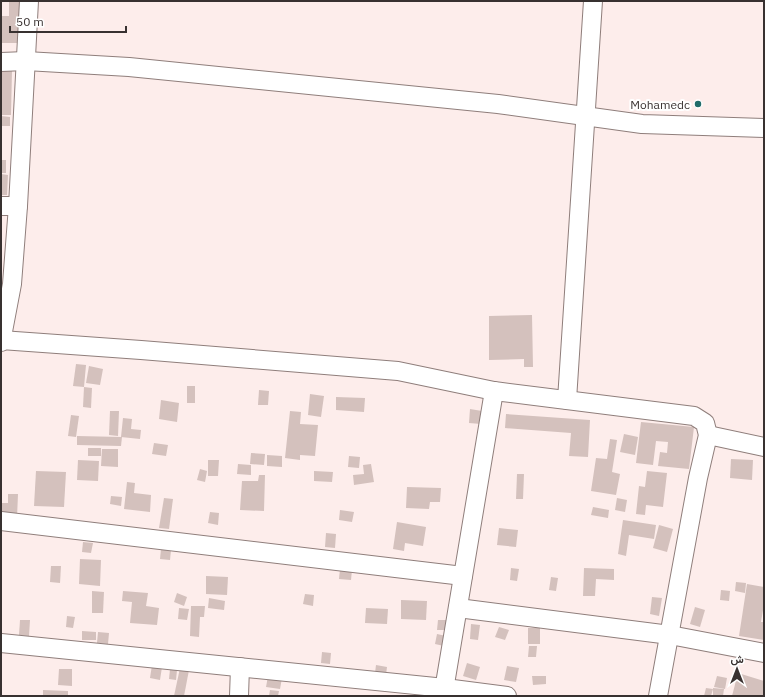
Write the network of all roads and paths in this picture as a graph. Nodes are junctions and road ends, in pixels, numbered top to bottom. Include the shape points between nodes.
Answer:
1 (29, 1) edge
2 (593, 1) edge
3 (26, 61) junction
4 (1, 62) edge
5 (585, 116) junction
6 (764, 128) edge
7 (10, 206) edge
8 (1, 341) edge
9 (494, 391) junction
10 (567, 400) junction
11 (708, 435) junction
12 (764, 447) edge
13 (1, 521) edge
14 (463, 576) junction
15 (458, 608) junction
16 (670, 635) junction
17 (1, 643) edge
18 (764, 653) edge
19 (240, 667) junction
20 (444, 692) edge
21 (239, 696) edge
22 (507, 696) edge
23 (658, 696) edge

1 - 3 street
2 - 5 street
3 - 4 street
3 - 5 street via 145,69 498,104
3 - 7 street
5 - 6 street via 642,124
5 - 10 street
7 - 8 street via 12,284
8 - 9 street via 398,371
9 - 10 street
9 - 14 street
10 - 11 street via 694,416 705,423
11 - 12 street
11 - 16 street
13 - 14 street
14 - 15 street
15 - 16 street
15 - 20 street
16 - 18 street
16 - 23 street
17 - 19 street
19 - 20 street
19 - 21 street
20 - 22 street

